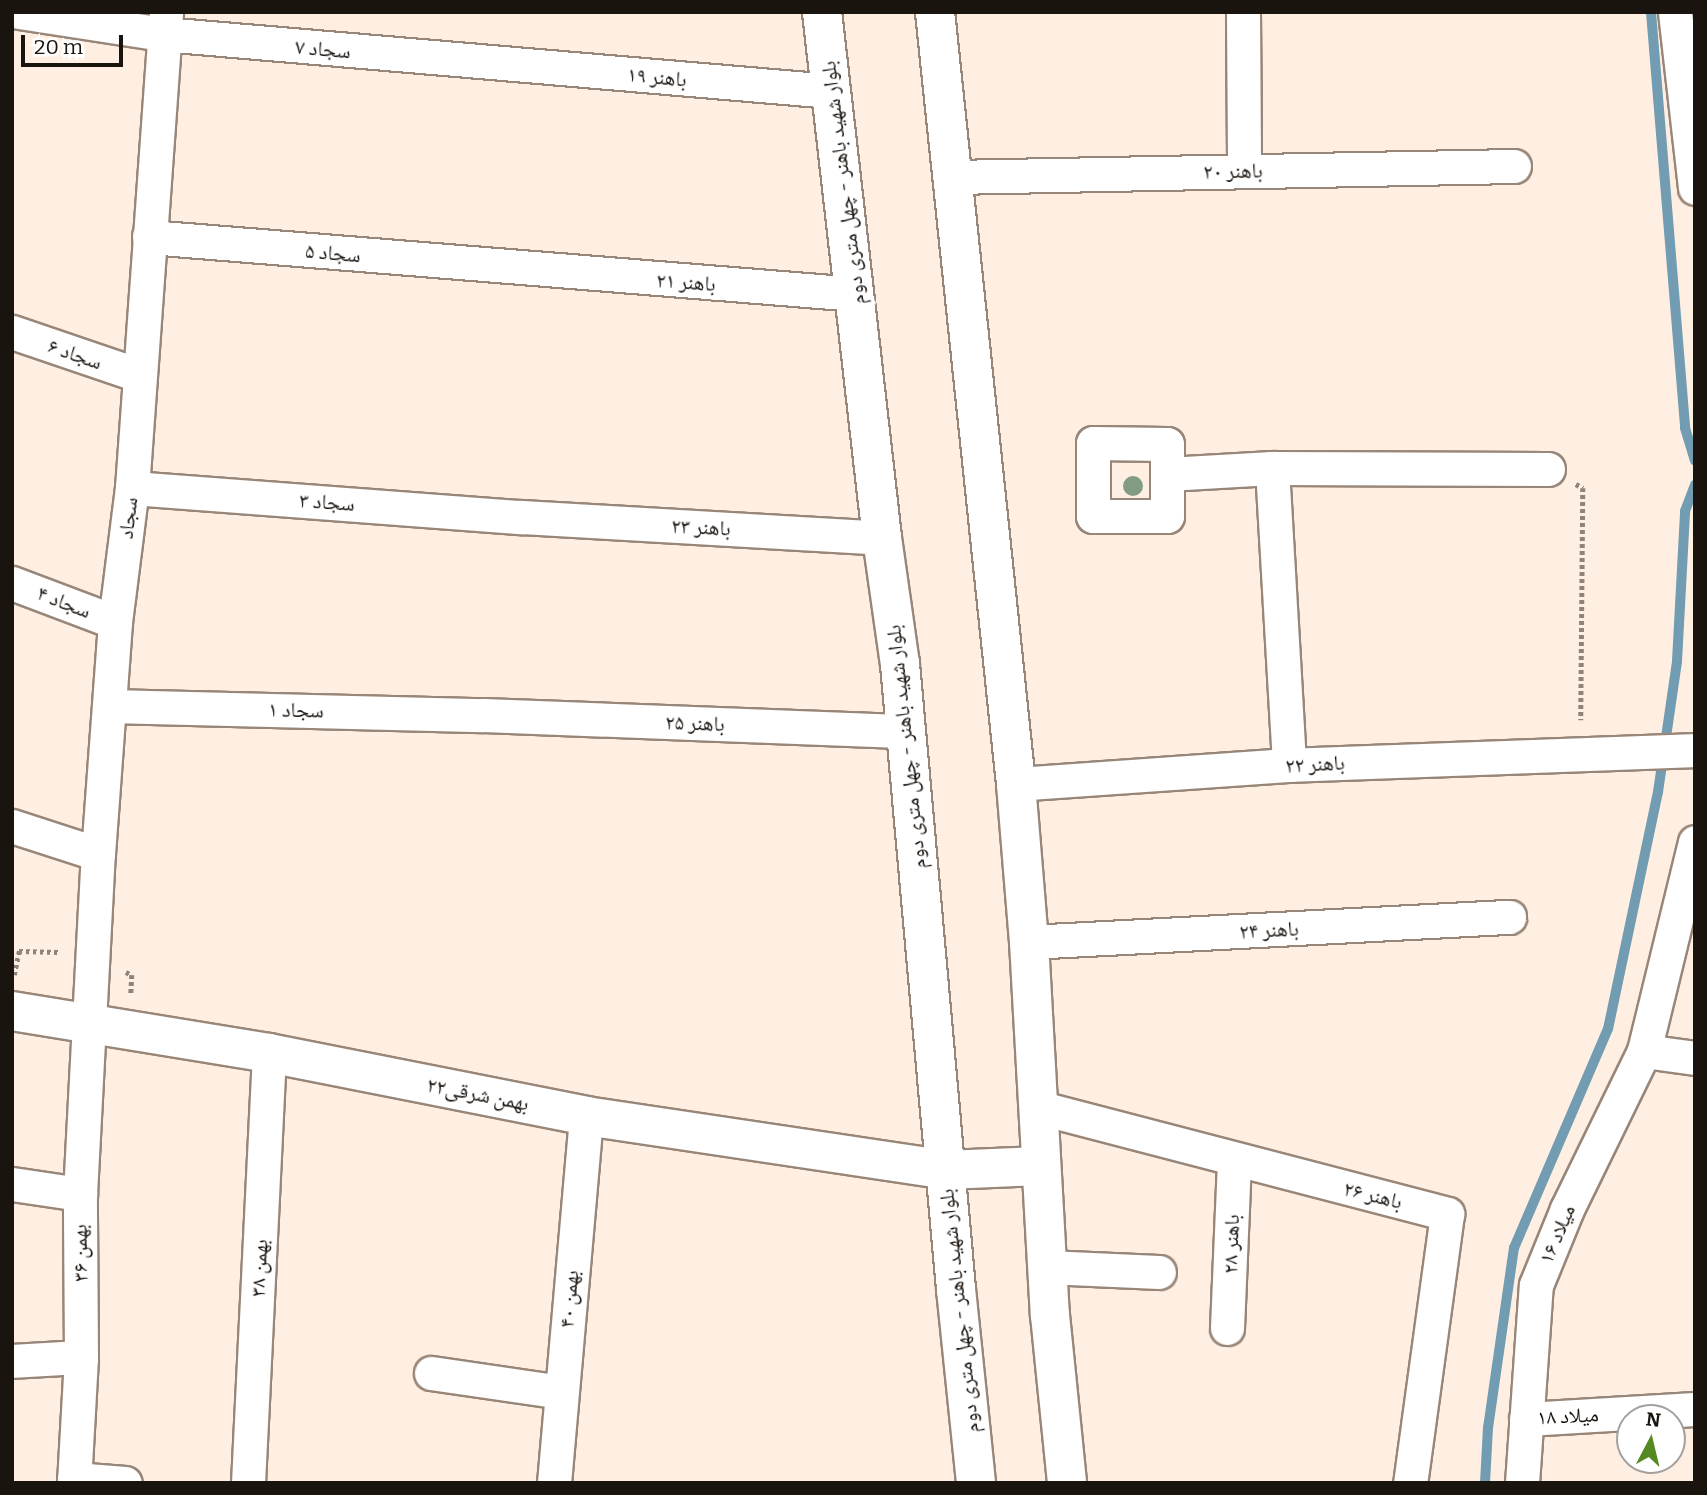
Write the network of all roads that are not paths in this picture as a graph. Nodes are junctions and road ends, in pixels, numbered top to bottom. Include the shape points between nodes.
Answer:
1 (19, 12) edge
2 (822, 12) edge
3 (935, 12) edge
4 (1242, 12) edge
5 (1675, 12) edge
6 (164, 23) edge
7 (483, 63) joint
8 (831, 92) junction
9 (1514, 166) dead end
10 (1244, 171) junction
11 (953, 177) junction
12 (1695, 188) edge
13 (149, 237) junction
14 (516, 269) joint
15 (856, 294) junction
16 (12, 332) edge
17 (138, 375) junction
18 (1272, 468) junction
19 (1548, 469) road end
20 (1167, 474) dead end
21 (132, 488) junction
22 (521, 517) joint
23 (882, 538) junction
24 (12, 583) edge
25 (115, 622) junction
26 (109, 706) junction
27 (483, 715) joint
28 (906, 732) junction
29 (1695, 750) edge
30 (1289, 765) junction
31 (1016, 784) junction
32 (12, 826) edge
33 (1695, 842) edge
34 (98, 854) junction
35 (1508, 917) dead end
36 (1029, 942) junction
37 (12, 1011) edge
38 (89, 1023) junction
39 (1644, 1051) junction
40 (269, 1053) junction
41 (1695, 1058) edge
42 (1037, 1107) junction
43 (586, 1116) junction
44 (1234, 1160) junction
45 (1040, 1166) junction
46 (946, 1170) junction
47 (12, 1184) edge
48 (79, 1194) junction
49 (1046, 1267) junction
50 (1159, 1272) dead end
51 (1227, 1328) dead end
52 (81, 1357) junction
53 (12, 1361) edge
54 (431, 1373) dead end
55 (561, 1392) junction
56 (1695, 1409) edge
57 (1526, 1419) junction
58 (74, 1481) edge
59 (125, 1483) edge
60 (248, 1483) edge
61 (554, 1483) edge
62 (976, 1483) edge
63 (1067, 1483) edge
64 (1410, 1483) edge
65 (1522, 1483) edge

1 - 6 street, سجاد ۷
2 - 8 street, بلوار شهید باهنر - چهل متری دوم
3 - 11 street
4 - 10 street
5 - 12 street
6 - 7 street, سجاد ۷
6 - 13 street, سجاد
7 - 8 street, باهنر ۱۹
8 - 15 street, بلوار شهید باهنر - چهل متری دوم
9 - 10 street, باهنر ۲۰
10 - 11 street, باهنر ۲۰
11 - 31 street
13 - 14 street, سجاد ۵
13 - 17 street, سجاد
14 - 15 street, باهنر ۲۱
15 - 23 street, بلوار شهید باهنر - چهل متری دوم
16 - 17 street, سجاد ۶
17 - 21 street, سجاد
18 - 19 street
18 - 20 street
18 - 30 street
21 - 22 street, سجاد ۳
21 - 25 street, سجاد
22 - 23 street, باهنر ۲۳
23 - 28 street, بلوار شهید باهنر - چهل متری دوم
24 - 25 street, سجاد ۴
25 - 26 street, سجاد
26 - 27 street, سجاد ۱
26 - 34 street, سجاد
27 - 28 street, باهنر ۲۵
28 - 46 street, بلوار شهید باهنر - چهل متری دوم
29 - 30 street, باهنر ۲۲
30 - 31 street, باهنر ۲۲
31 - 36 street
32 - 34 street
33 - 39 street, میلاد ۱۶
34 - 38 street, سجاد
35 - 36 street, باهنر ۲۴
36 - 42 street
37 - 38 street, ۲۲بهمن شرقی
38 - 40 street, ۲۲بهمن شرقی
38 - 48 street, بهمن ۳۶
39 - 41 street
39 - 57 street, میلاد ۱۶ via 1566,1209 1536,1285
40 - 43 street, ۲۲بهمن شرقی
40 - 60 street, بهمن ۳۸
42 - 44 street, باهنر ۲۶
42 - 45 street
43 - 46 street, ۲۲بهمن شرقی
43 - 55 street, بهمن ۴۰
44 - 51 street, باهنر ۲۸
44 - 64 street, باهنر ۲۶ via 1447,1214
45 - 46 street, ۲۲بهمن شرقی
45 - 49 street
46 - 62 street, بلوار شهید باهنر - چهل متری دوم
47 - 48 street
48 - 52 street, بهمن ۳۶
49 - 50 street
49 - 63 street
52 - 53 street
52 - 58 street, بهمن ۳۶
54 - 55 street
55 - 61 street, بهمن ۴۰
56 - 57 street, میلاد ۱۸
57 - 65 street, میلاد ۱۶
58 - 59 street

